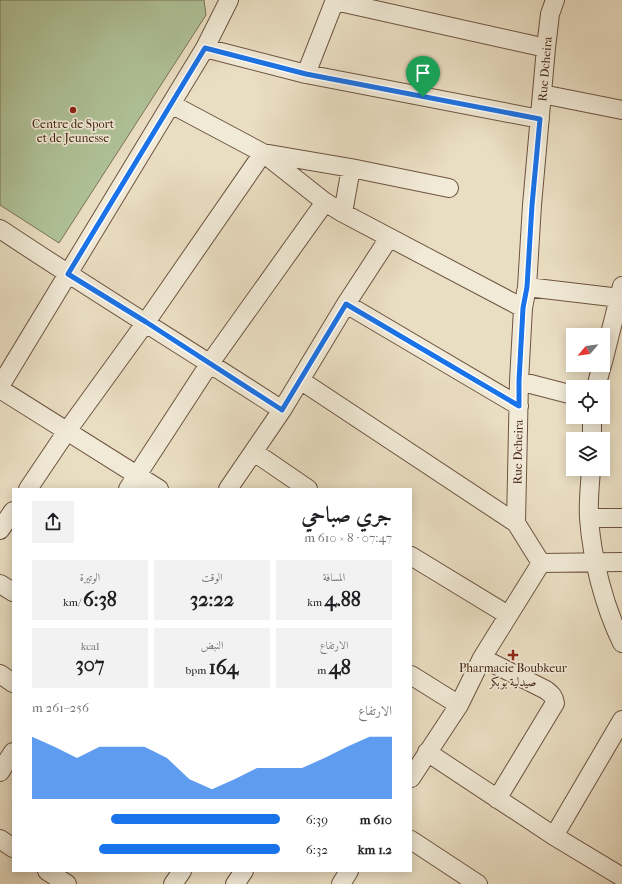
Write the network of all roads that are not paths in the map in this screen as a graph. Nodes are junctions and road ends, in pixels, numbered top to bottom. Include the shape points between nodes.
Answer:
1 (229, 0) edge
2 (555, 0) edge
3 (335, 1) edge
4 (205, 48) junction
5 (546, 48) junction
6 (306, 74) junction
7 (542, 94) junction
8 (171, 104) junction
9 (622, 110) edge
10 (540, 119) junction
11 (263, 153) junction
12 (351, 168) junction
13 (449, 188) dead end
14 (325, 202) junction
15 (343, 213) junction
16 (0, 229) edge
17 (389, 238) junction
18 (68, 274) junction
19 (527, 287) junction
20 (621, 292) edge
21 (346, 304) junction
22 (523, 308) junction
23 (146, 322) junction
24 (610, 335) edge
25 (210, 363) junction
26 (300, 380) junction
27 (519, 381) junction
28 (0, 386) edge
29 (0, 389) edge
30 (566, 393) edge
31 (519, 406) junction
32 (282, 410) junction
33 (67, 431) junction
34 (254, 452) junction
35 (591, 476) edge
36 (133, 482) edge
37 (29, 488) edge
38 (155, 488) edge
39 (229, 488) edge
40 (307, 488) edge
41 (12, 512) edge
42 (589, 518) junction
43 (622, 518) edge
44 (516, 523) junction
45 (0, 530) edge
46 (412, 557) edge
47 (595, 562) junction
48 (622, 562) edge
49 (541, 563) junction
50 (0, 584) edge
51 (12, 591) edge
52 (508, 616) junction
53 (622, 643) edge
54 (482, 658) junction
55 (0, 674) edge
56 (412, 676) edge
57 (12, 682) edge
58 (459, 705) junction
59 (622, 720) edge
60 (427, 752) junction
61 (12, 754) edge
62 (0, 772) edge
63 (412, 776) edge
64 (497, 799) junction
65 (554, 836) junction
66 (0, 839) edge
67 (412, 841) edge
68 (12, 847) edge
69 (49, 872) edge
70 (181, 872) edge
71 (243, 872) edge
72 (348, 872) edge
73 (622, 877) edge
74 (466, 881) edge
75 (67, 884) edge
76 (172, 884) edge
77 (235, 884) edge
78 (340, 884) edge

1 - 4 street
2 - 5 street, Rue Dcheira via 550,14
3 - 5 street
3 - 6 street
4 - 6 street
4 - 8 street
5 - 7 street, Rue Dcheira
6 - 10 street
7 - 9 street
7 - 10 street, Rue Dcheira
8 - 11 street
8 - 18 street
10 - 19 street, Rue Dcheira
11 - 12 street
11 - 14 street
11 - 23 street
12 - 13 street
12 - 15 street
14 - 15 street
14 - 25 street
15 - 17 street
16 - 18 street
17 - 21 street
17 - 22 street
18 - 23 street
18 - 28 street
19 - 20 street
19 - 22 street, Rue Dcheira
20 - 24 street
21 - 26 street
21 - 31 street
22 - 27 street, Rue Dcheira
23 - 25 street
23 - 33 street
25 - 32 street
25 - 36 street
26 - 32 street
26 - 44 street
27 - 30 street
27 - 31 street, Rue Dcheira
29 - 33 street
31 - 44 street, Rue Dcheira
32 - 34 street
33 - 36 street
33 - 37 street
34 - 39 street
34 - 40 street
35 - 42 street
36 - 38 street
41 - 45 street
42 - 43 street
42 - 47 street
44 - 49 street
46 - 52 street
47 - 48 street
47 - 49 street
47 - 53 street via 606,602
49 - 52 street
50 - 51 street
52 - 54 street
54 - 58 street
54 - 64 street via 546,690 554,698 555,703
55 - 57 street
56 - 58 street
58 - 60 street
59 - 65 street
60 - 63 street
60 - 64 street
61 - 62 street
64 - 65 street
65 - 73 street
66 - 68 street
67 - 74 street
69 - 75 street
70 - 76 street
71 - 77 street
72 - 78 street

